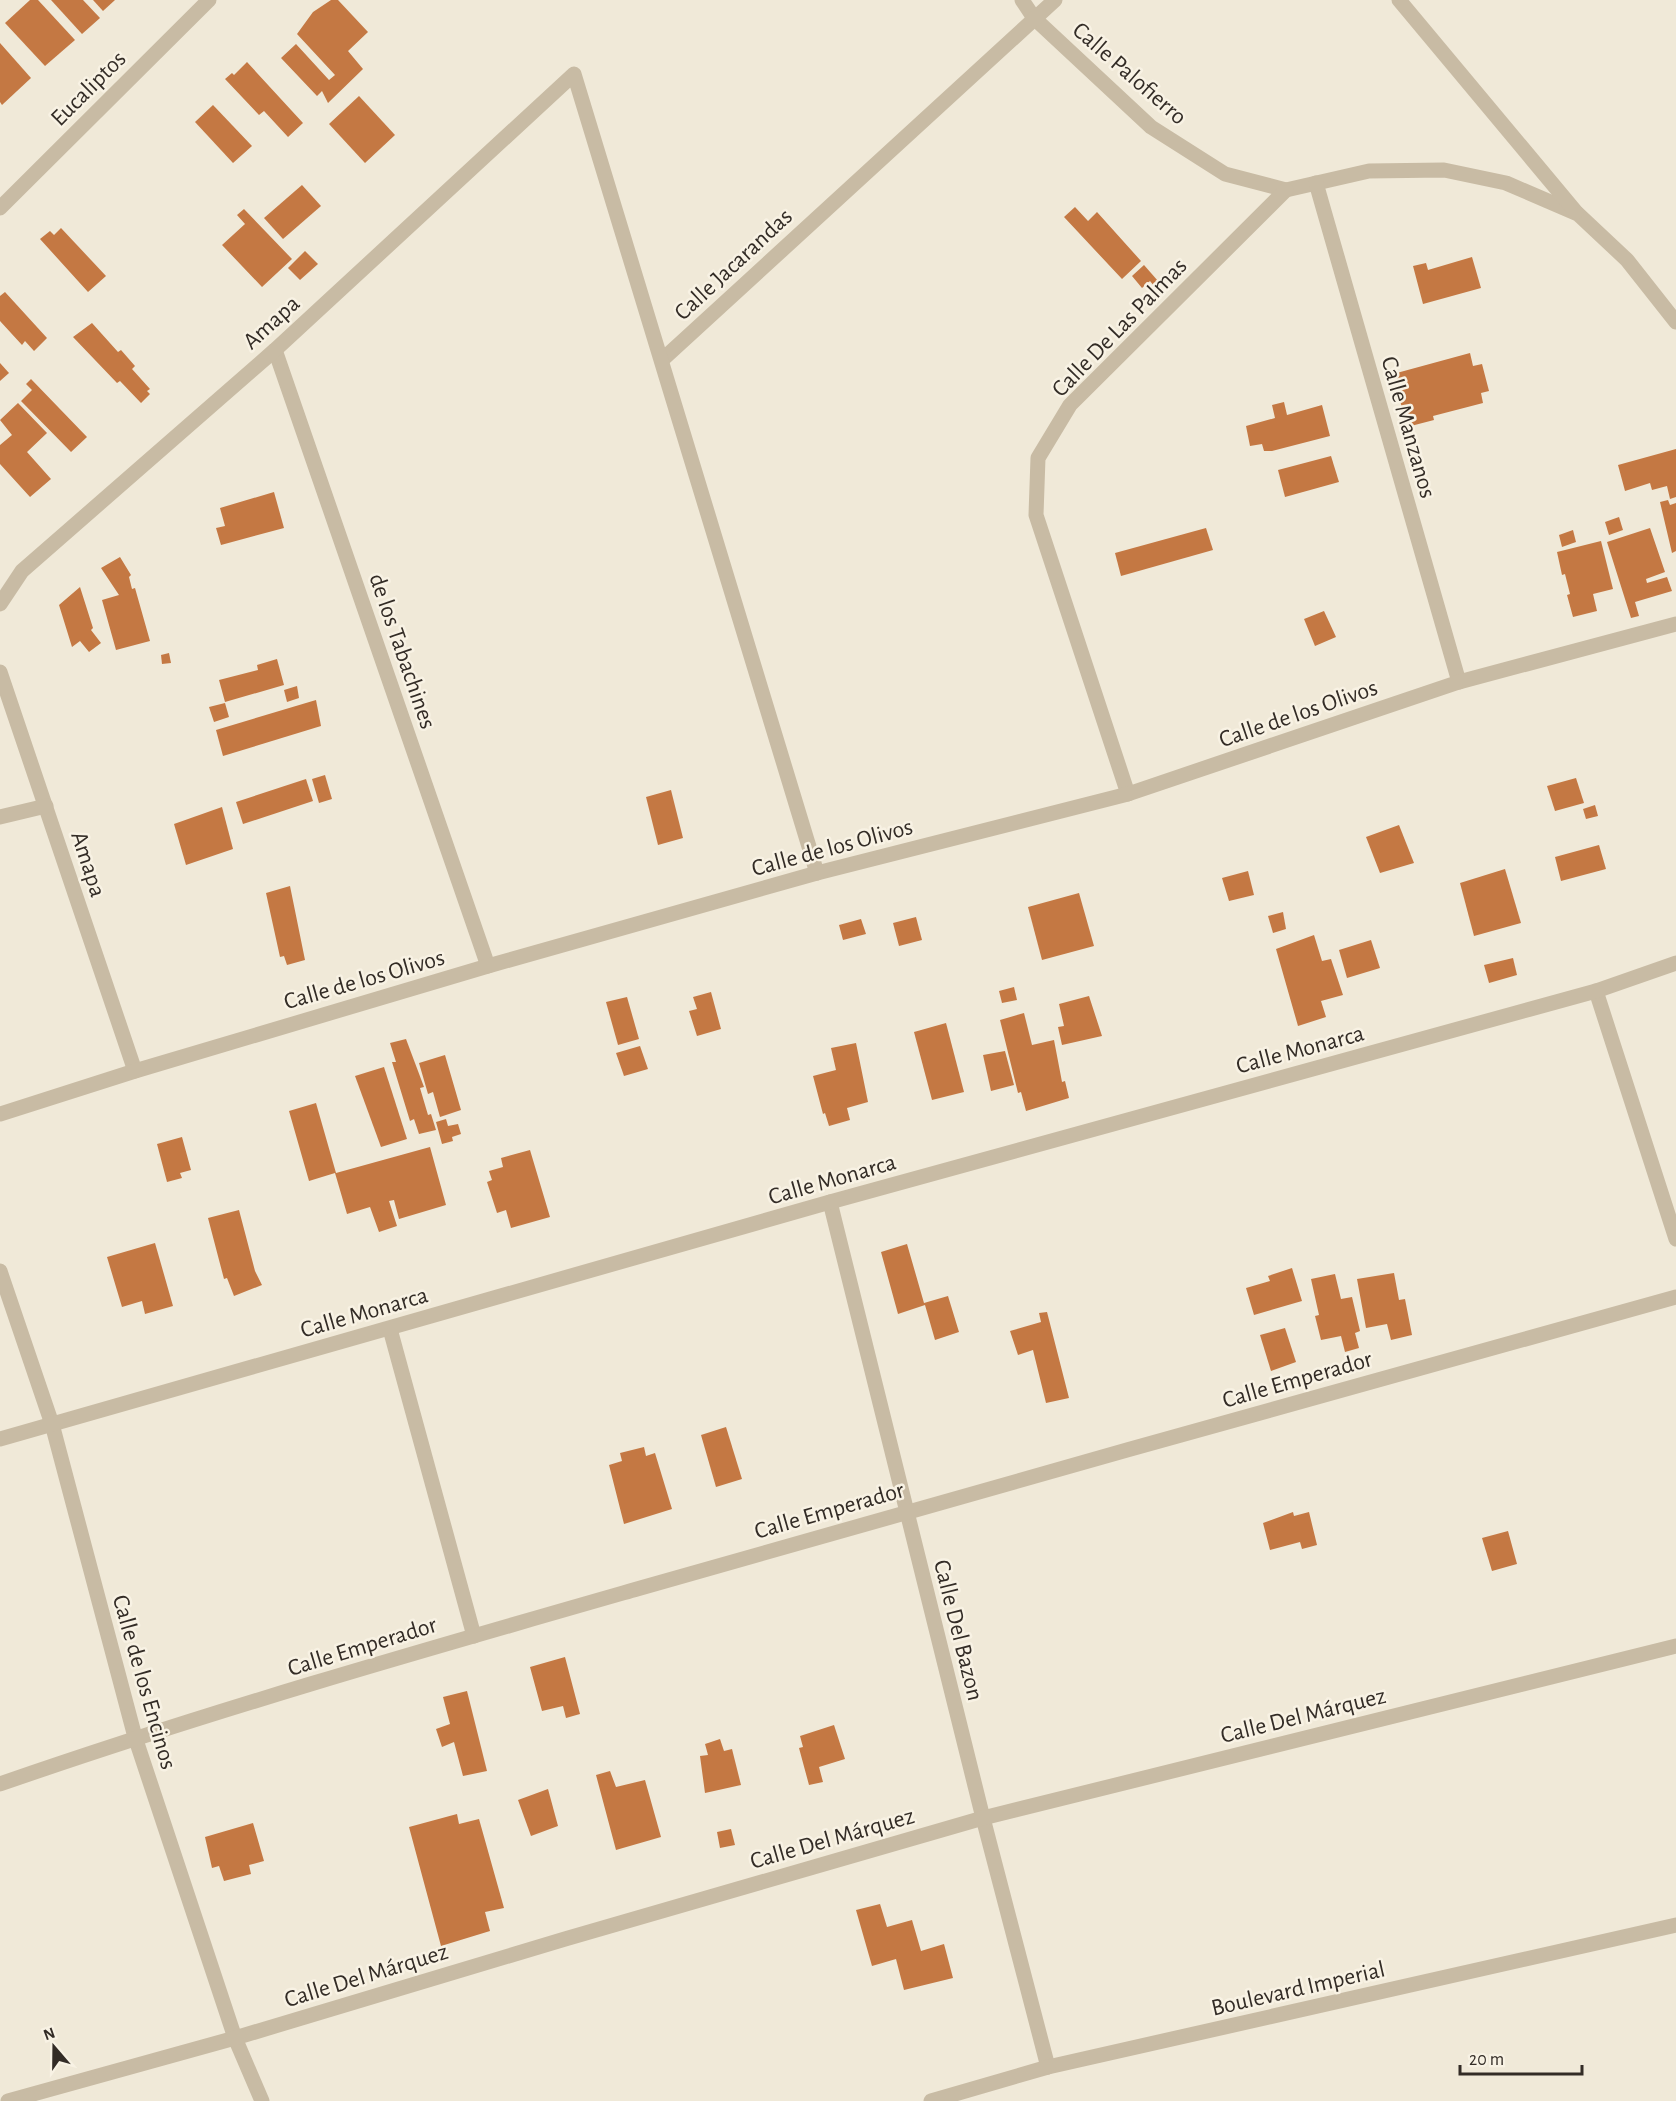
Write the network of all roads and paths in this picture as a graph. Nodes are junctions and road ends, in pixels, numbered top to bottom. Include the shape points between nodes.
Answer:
1 (208, 0) edge
2 (1022, 0) edge
3 (1055, 0) edge
4 (1399, 0) edge
5 (1034, 18) junction
6 (574, 74) joint
7 (1316, 183) junction
8 (1286, 190) junction
9 (0, 208) edge
10 (1578, 214) junction
11 (1676, 322) edge
12 (275, 350) junction
13 (662, 360) junction
14 (0, 604) edge
15 (1676, 624) edge
16 (0, 672) edge
17 (1459, 682) junction
18 (1128, 794) junction
19 (46, 806) junction
20 (0, 817) edge
21 (817, 873) junction
22 (1676, 963) edge
23 (488, 966) junction
24 (1596, 991) junction
25 (135, 1071) junction
26 (0, 1114) edge
27 (830, 1202) junction
28 (1676, 1239) edge
29 (0, 1271) edge
30 (1676, 1297) edge
31 (390, 1329) junction
32 (52, 1424) junction
33 (0, 1439) edge
34 (906, 1511) junction
35 (474, 1636) junction
36 (1676, 1646) edge
37 (135, 1737) junction
38 (0, 1784) edge
39 (983, 1818) junction
40 (1676, 1925) edge
41 (235, 2038) junction
42 (1048, 2067) junction
43 (8, 2101) edge
44 (262, 2101) edge
45 (931, 2101) edge

1 - 9 street, Eucaliptos
2 - 5 street, Calle Palofierro
3 - 5 street, Calle Jacarandas
4 - 10 street
5 - 8 street, Calle Palofierro via 1151,127 1225,174
5 - 13 street, Calle Jacarandas
6 - 12 street, Amapa
6 - 13 street, Calle Jacarandas
7 - 8 street
7 - 10 street via 1369,171 1444,170 1506,183
7 - 17 street, Calle Manzanos
8 - 18 street, Calle De Las Palmas via 1070,405 1038,458 1036,515
10 - 11 street via 1627,260
12 - 14 street, Amapa via 21,571
12 - 23 street, de los Tabachines
13 - 21 street
15 - 17 street, Calle de los Olivos
16 - 19 street, Amapa
17 - 18 street, Calle de los Olivos
18 - 21 street, Calle de los Olivos
19 - 20 street
19 - 25 street, Amapa
21 - 23 street, Calle de los Olivos
22 - 24 street, Calle Monarca
23 - 25 street, Calle de los Olivos
24 - 27 street, Calle Monarca
24 - 28 street
25 - 26 street, Calle de los Olivos
27 - 31 street, Calle Monarca
27 - 34 street, Calle Del Bazon
29 - 32 street, Calle de los Encinos
30 - 34 street, Calle Emperador
31 - 32 street, Calle Monarca
31 - 35 street
32 - 33 street, Calle Monarca
32 - 37 street, Calle de los Encinos
34 - 35 street, Calle Emperador
34 - 39 street, Calle Del Bazon
35 - 37 street, Calle Emperador
36 - 39 street, Calle Del Márquez
37 - 38 street, Calle Emperador
37 - 41 street, Calle de los Encinos
39 - 41 street, Calle Del Márquez
39 - 42 street, Calle Del Bazon
40 - 42 street, Boulevard Imperial
41 - 43 street, Calle Del Márquez
41 - 44 street, Calle de los Encinos
42 - 45 street, Boulevard Imperial

